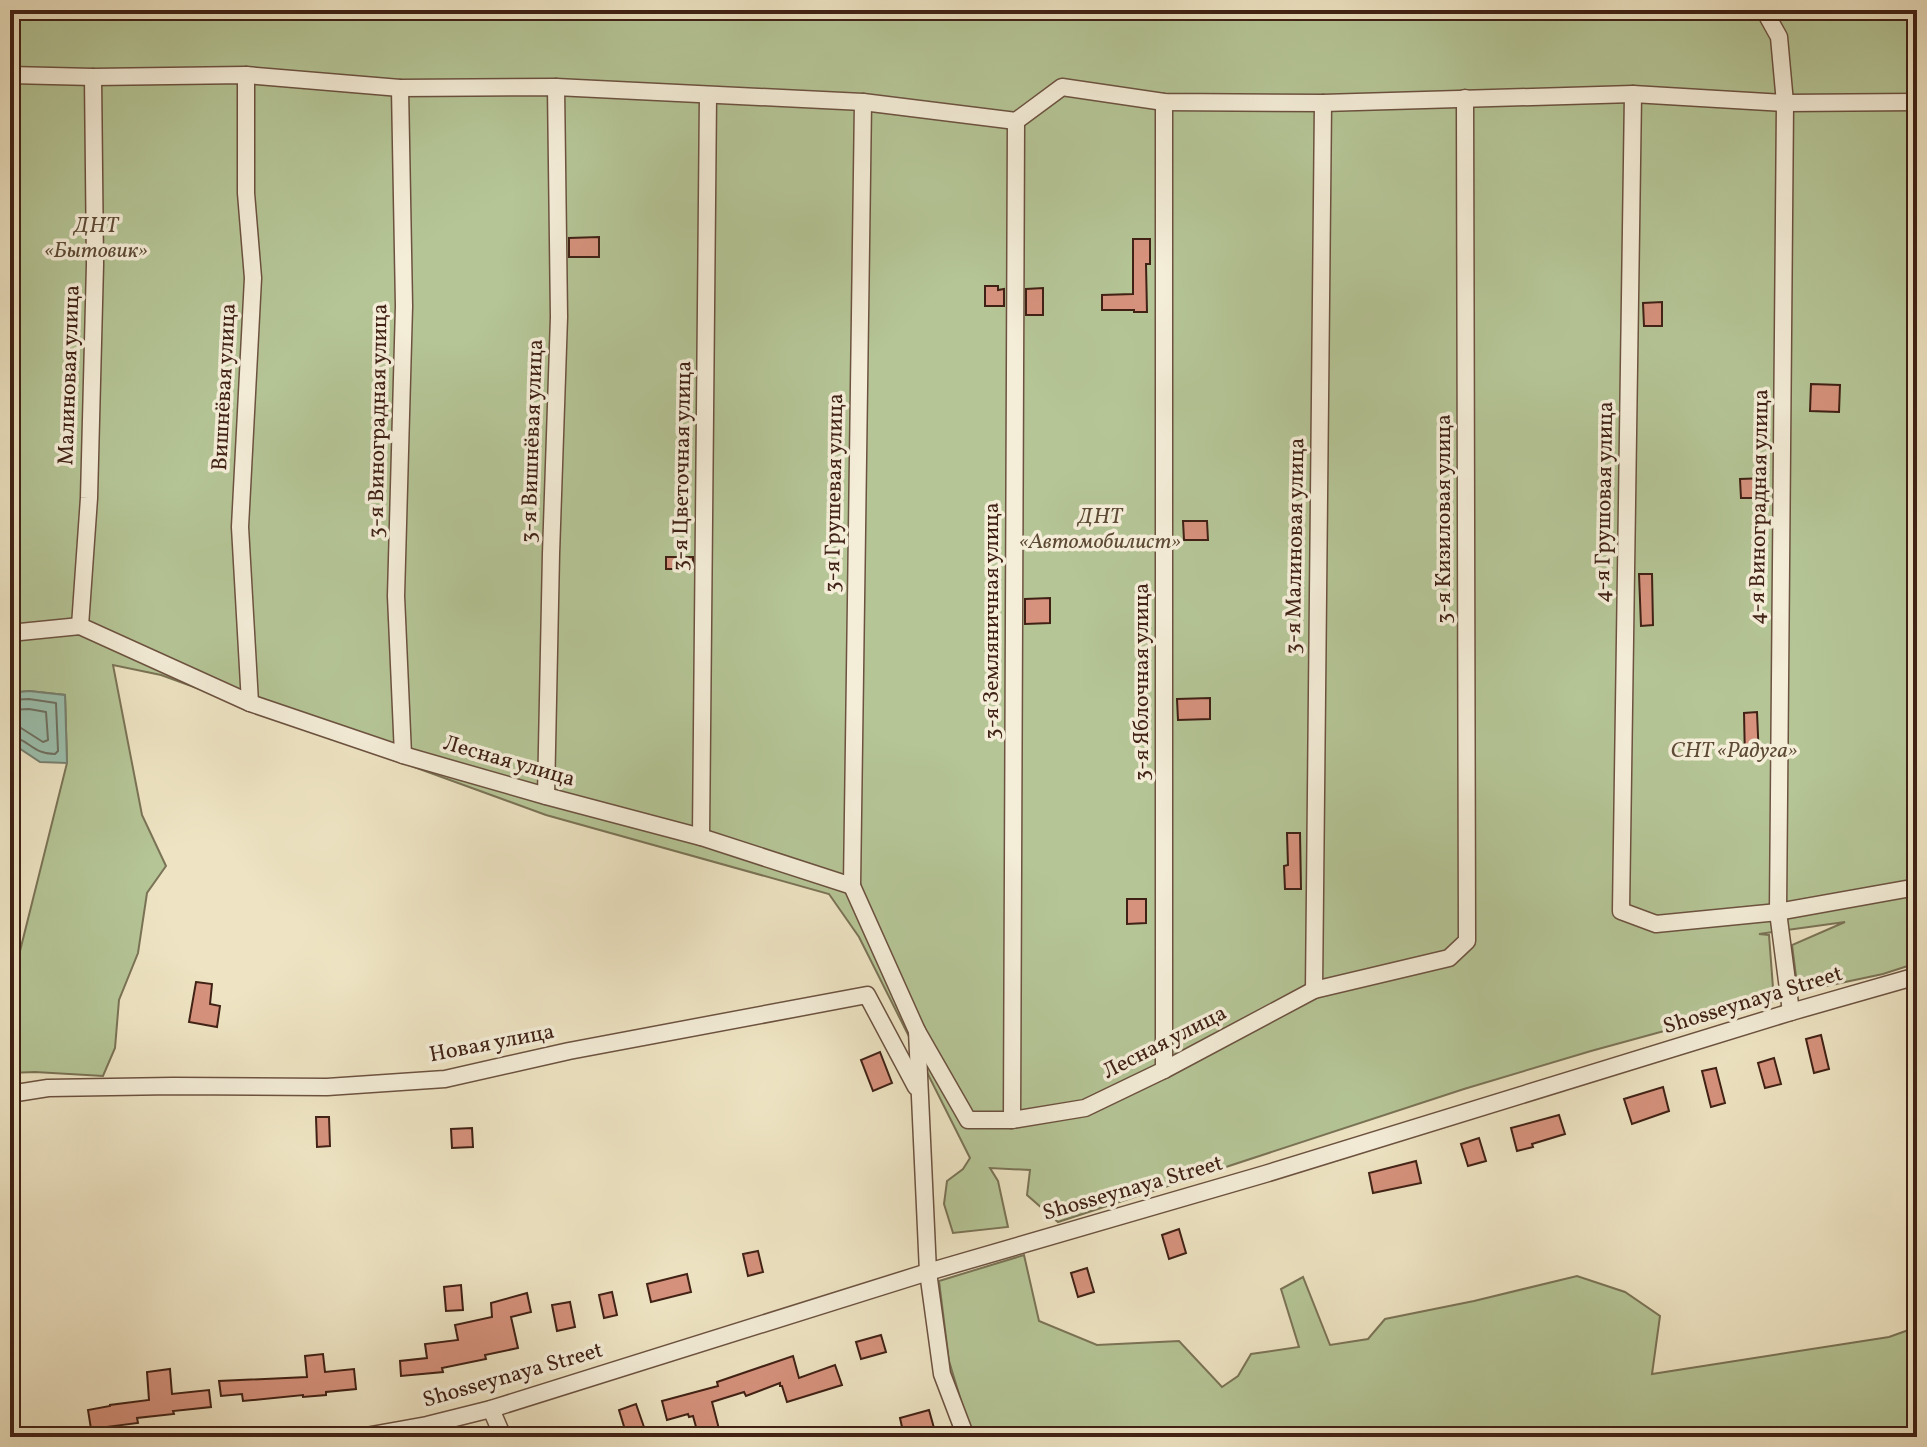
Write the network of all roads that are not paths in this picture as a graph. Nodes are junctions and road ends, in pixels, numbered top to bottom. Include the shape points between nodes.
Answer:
1 (1764, 10) edge
2 (10, 75) edge
3 (246, 75) junction
4 (93, 77) junction
5 (556, 87) junction
6 (400, 88) junction
7 (1633, 94) junction
8 (708, 95) junction
9 (1465, 98) junction
10 (863, 102) junction
11 (1164, 102) junction
12 (1917, 102) edge
13 (1323, 103) junction
14 (1785, 103) junction
15 (1016, 121) junction
16 (80, 626) junction
17 (10, 633) edge
18 (250, 703) junction
19 (403, 755) junction
20 (546, 796) junction
21 (701, 837) junction
22 (852, 886) junction
23 (1917, 887) edge
24 (1778, 912) junction
25 (1467, 941) joint
26 (1917, 976) edge
27 (1314, 990) junction
28 (1791, 1012) junction
29 (917, 1031) junction
30 (1164, 1070) junction
31 (919, 1092) junction
32 (10, 1094) edge
33 (1012, 1120) junction
34 (928, 1272) junction
35 (491, 1409) junction
36 (360, 1437) edge
37 (503, 1437) edge
38 (966, 1437) edge

1 - 14 street, 4-я Виноградная улица via 1779,37
2 - 4 street
3 - 4 street
3 - 6 street
3 - 18 street, Вишнёвая улица via 246,193 253,278 240,527
4 - 16 street, Малиновая улица via 95,264
5 - 6 street
5 - 8 street
5 - 20 street, 3-я Вишнёвая улица via 559,317
6 - 19 street, 3-я Виноградная улица via 404,306 396,596
7 - 9 street
7 - 14 street
7 - 24 street, 4-я Грушовая улица via 1621,911 1656,924
8 - 10 street
8 - 21 street, 3-я Цветочная улица
9 - 13 street
9 - 25 street, 3-я Кизиловая улица
10 - 15 street
10 - 22 street, 3-я Грушевая улица
11 - 13 street
11 - 15 street via 1062,87
11 - 30 street, 3-я Яблочная улица
12 - 14 street
13 - 27 street, 3-я Малиновая улица
14 - 24 street, 4-я Виноградная улица
15 - 33 street, 3-я Земляничная улица
16 - 17 street
16 - 18 street, Лесная улица
18 - 19 street, Лесная улица
19 - 20 street, Лесная улица
20 - 21 street, Лесная улица
21 - 22 street, Лесная улица
22 - 29 street, Лесная улица
23 - 24 street
24 - 28 street, 4-я Виноградная улица
25 - 27 street, Лесная улица via 1449,958
26 - 28 street, Shosseynaya Street
27 - 30 street, Лесная улица
28 - 34 street, Shosseynaya Street
29 - 31 street, Лесная улица
29 - 33 street, Лесная улица via 968,1120
30 - 33 street, Лесная улица via 1085,1108
31 - 32 street, Новая улица via 867,995 445,1079 327,1087 48,1088
31 - 34 street, Лесная улица
34 - 35 street, Shosseynaya Street
34 - 38 street, Лесная улица via 942,1374
35 - 36 street, Shosseynaya Street
35 - 37 street

